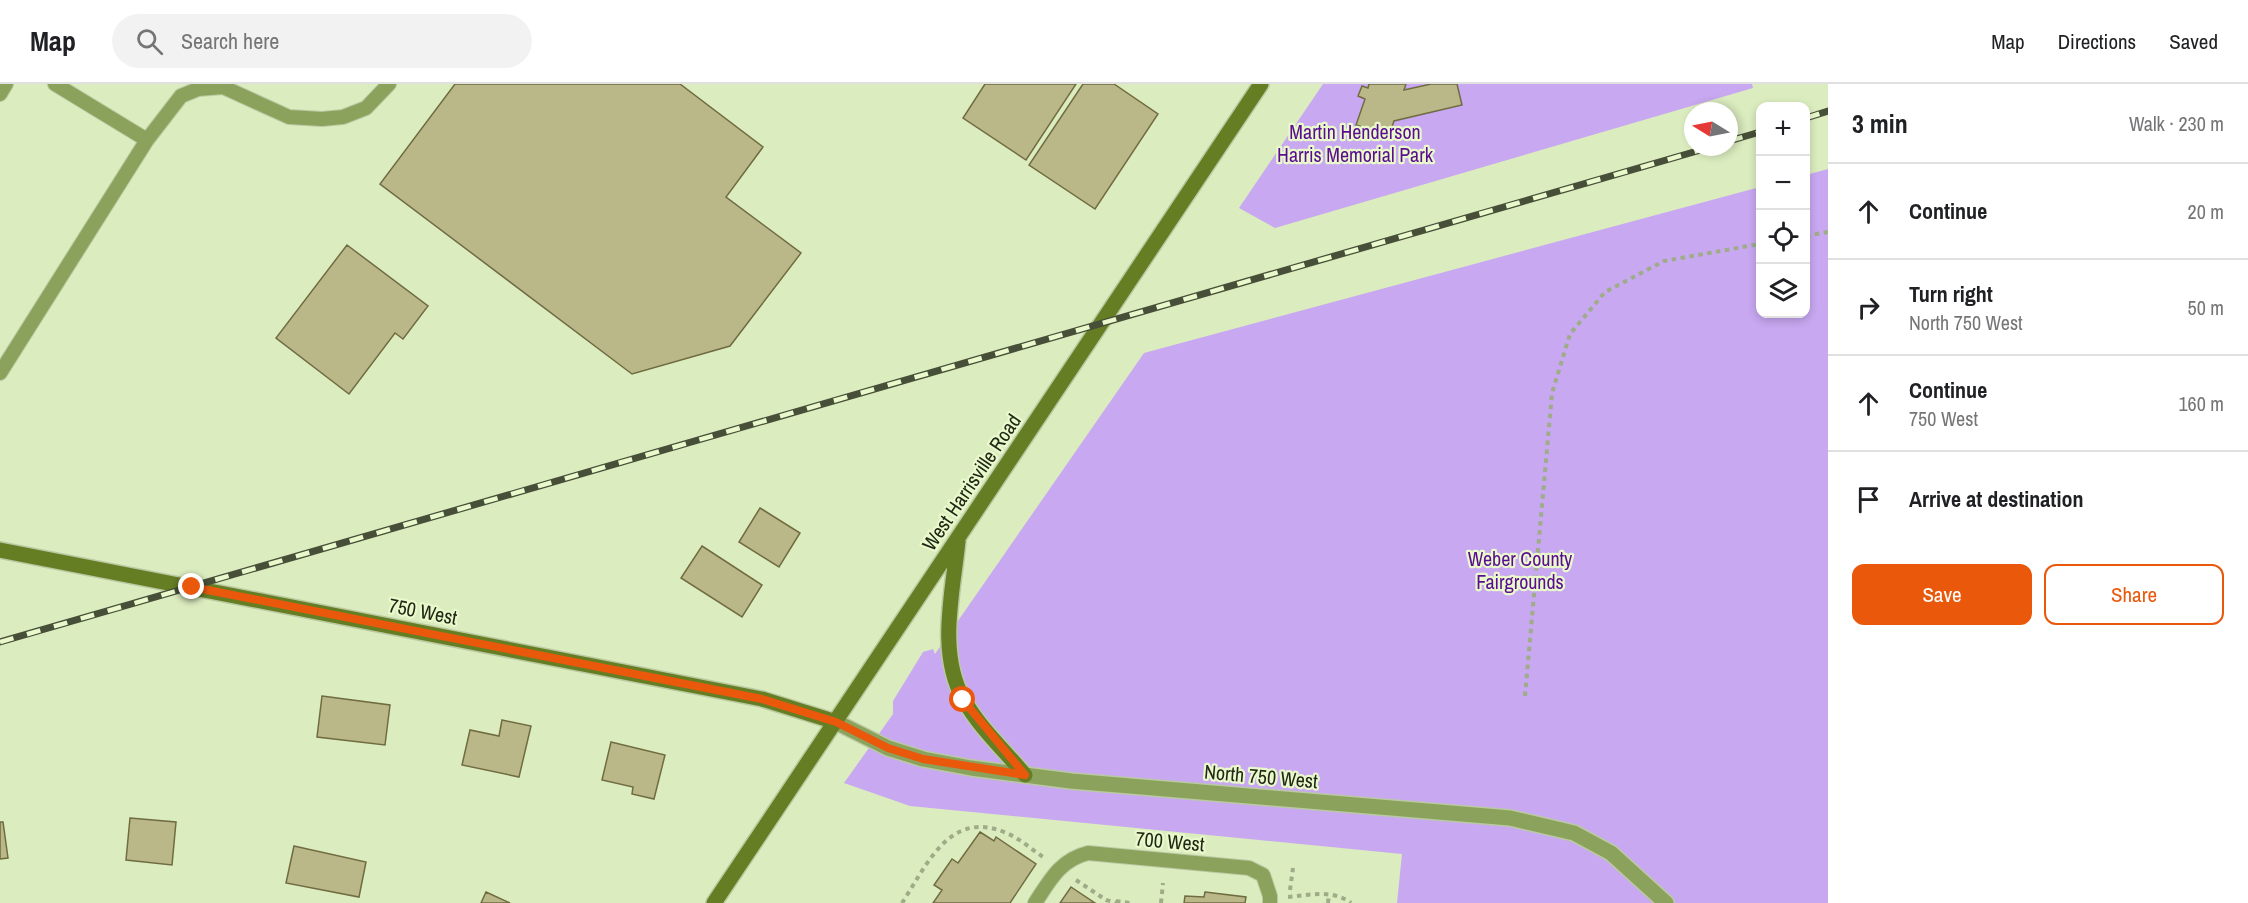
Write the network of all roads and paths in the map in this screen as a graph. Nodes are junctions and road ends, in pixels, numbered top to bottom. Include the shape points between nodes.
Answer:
1 (6, 84) edge
2 (55, 84) edge
3 (389, 84) edge
4 (1254, 86) edge
5 (0, 94) edge
6 (147, 140) junction
7 (1828, 232) edge
8 (1810, 235) edge
9 (1756, 245) edge
10 (0, 373) edge
11 (958, 539) junction
12 (0, 550) edge
13 (1525, 696) dead end
14 (836, 722) junction
15 (1025, 775) junction
16 (1058, 868) junction
17 (1293, 868) dead end
18 (1163, 883) dead end
19 (1329, 894) junction
20 (1290, 897) junction
21 (1283, 898) dead end
22 (1116, 902) edge
23 (714, 903) edge
24 (902, 903) edge
25 (1035, 903) edge
26 (1130, 903) edge
27 (1161, 903) edge
28 (1270, 903) edge
29 (1328, 903) edge
30 (1351, 903) edge
31 (1666, 903) edge

1 - 5 lane
2 - 6 lane
3 - 6 lane via 366,108 343,117 322,119 289,117 223,87 198,89 181,96
4 - 11 main road, West Harrisville Road
6 - 10 lane
7 - 8 path
9 - 13 path via 1664,261 1605,292 1570,334 1552,393
11 - 14 main road, West Harrisville Road
11 - 15 main road via 949,625 953,669 963,700
12 - 14 main road, 750 West via 751,696
14 - 15 street, North 750 West via 888,748 923,759
14 - 23 main road, West Harrisville Road
15 - 31 street, North 750 West via 1510,818 1574,833 1611,853
16 - 22 path via 1106,900
16 - 24 path via 1006,832 969,826 955,832 937,850
16 - 25 lane
16 - 28 lane, 700 West via 1072,857 1088,854 1250,868 1263,875
17 - 20 path
18 - 27 path
19 - 20 path
19 - 29 path
19 - 30 path
20 - 21 path
22 - 26 path

